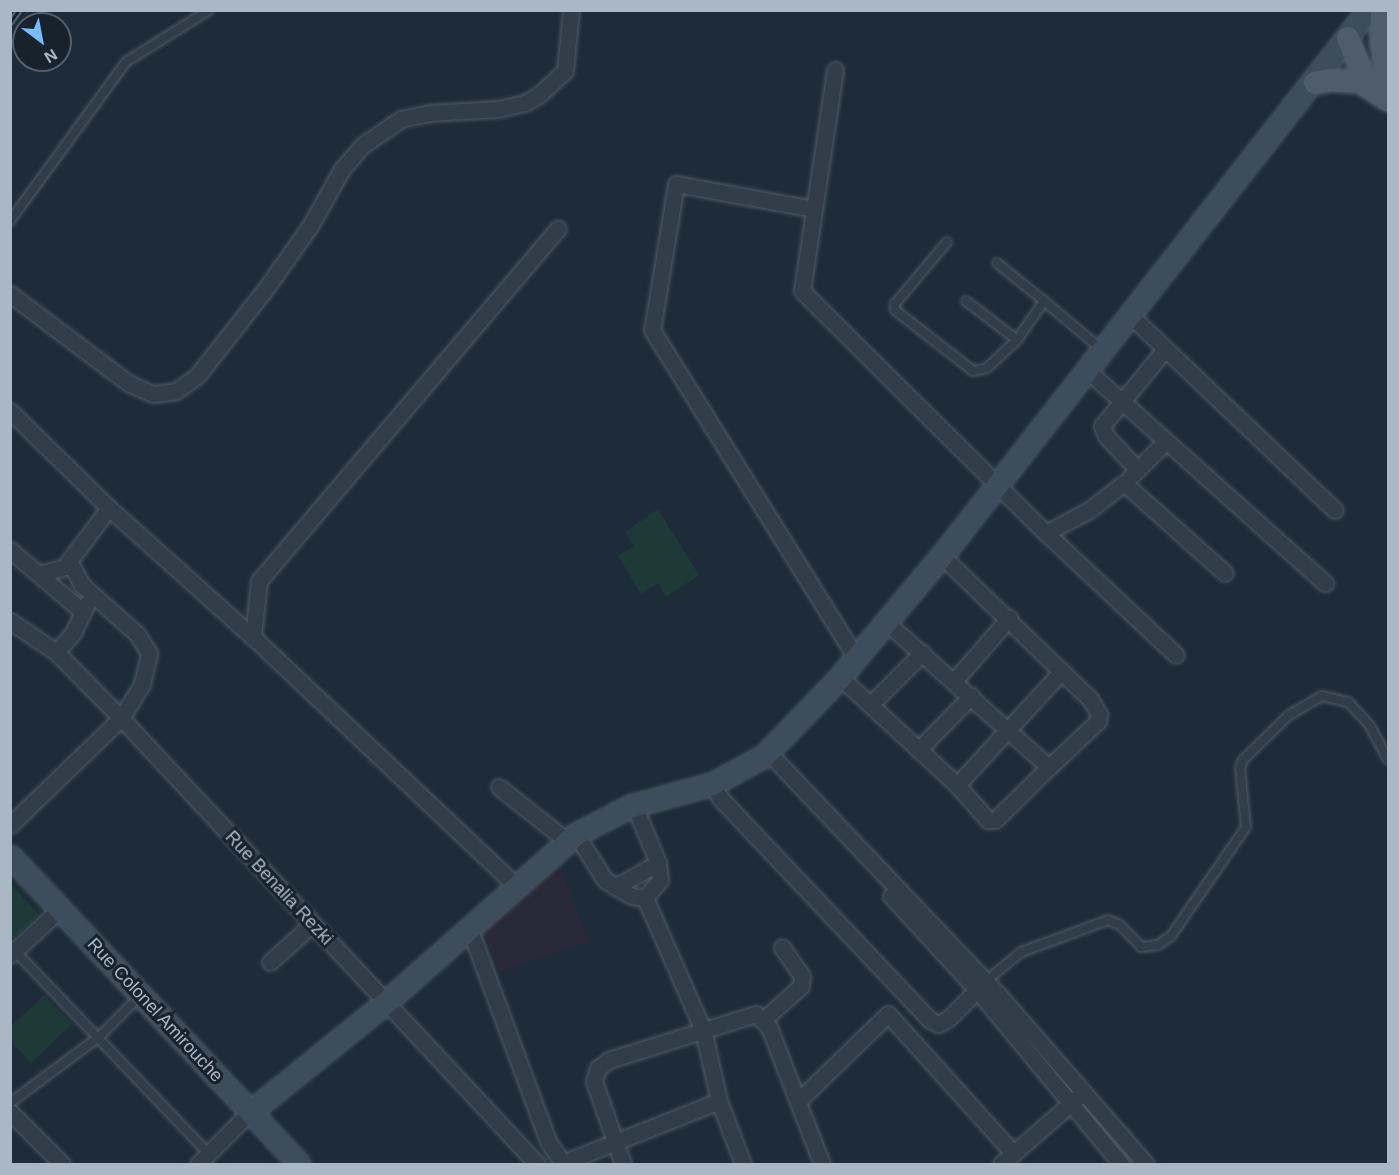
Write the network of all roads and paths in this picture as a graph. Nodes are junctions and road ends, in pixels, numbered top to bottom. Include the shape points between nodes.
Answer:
1 (209, 10) edge
2 (572, 10) edge
3 (1368, 10) edge
4 (1382, 10) edge
5 (1349, 36) junction
6 (835, 70) dead end
7 (1384, 82) edge
8 (1315, 83) junction
9 (814, 209) junction
10 (10, 221) edge
11 (558, 229) dead end
12 (947, 242) dead end
13 (997, 263) dead end
14 (10, 294) edge
15 (966, 301) dead end
16 (1044, 301) junction
17 (1132, 317) junction
18 (1017, 340) junction
19 (1165, 349) junction
20 (1105, 352) junction
21 (1089, 372) junction
22 (1121, 400) junction
23 (10, 411) edge
24 (1166, 441) junction
25 (1137, 470) junction
26 (1124, 483) junction
27 (999, 484) junction
28 (109, 508) junction
29 (1335, 510) dead end
30 (1046, 533) junction
31 (10, 550) edge
32 (942, 556) junction
33 (69, 561) junction
34 (1225, 573) dead end
35 (44, 578) junction
36 (1325, 583) dead end
37 (87, 589) junction
38 (83, 612) junction
39 (1009, 618) junction
40 (10, 621) edge
41 (886, 622) junction
42 (253, 637) junction
43 (56, 652) junction
44 (922, 653) junction
45 (1176, 655) dead end
46 (856, 658) junction
47 (1062, 671) junction
48 (840, 677) junction
49 (954, 681) junction
50 (971, 696) junction
51 (870, 705) junction
52 (122, 718) junction
53 (1008, 731) junction
54 (918, 750) junction
55 (766, 754) junction
56 (1389, 760) edge
57 (1048, 767) junction
58 (712, 784) junction
59 (957, 785) junction
60 (500, 787) dead end
61 (634, 805) junction
62 (10, 825) edge
63 (571, 837) junction
64 (10, 856) edge
65 (658, 863) junction
66 (518, 888) junction
67 (615, 888) junction
68 (645, 897) junction
69 (60, 909) junction
70 (312, 924) junction
71 (470, 930) junction
72 (782, 946) dead end
73 (13, 953) edge
74 (270, 962) dead end
75 (982, 986) junction
76 (142, 994) junction
77 (386, 1003) junction
78 (763, 1020) junction
79 (703, 1029) junction
80 (99, 1036) junction
81 (1084, 1092) junction
82 (719, 1101) junction
83 (798, 1101) junction
84 (10, 1103) edge
85 (1071, 1103) junction
86 (10, 1112) edge
87 (250, 1112) junction
88 (614, 1142) junction
89 (1013, 1153) junction
90 (204, 1159) edge
91 (561, 1163) edge
92 (62, 1164) edge
93 (299, 1164) edge
94 (537, 1164) edge
95 (622, 1164) edge
96 (743, 1164) edge
97 (822, 1164) edge
98 (1001, 1164) edge
99 (1121, 1164) edge
100 (1146, 1164) edge

1 - 10 lane via 126,62
2 - 14 street via 565,71 540,94 525,103 498,109 429,112 401,119 363,145 342,169 310,226 264,291 196,376 176,391 153,394 128,383
3 - 5 main road
4 - 7 main road
5 - 7 main road via 1373,47
5 - 8 main road
6 - 9 street
7 - 8 main road via 1345,79
8 - 17 main road
9 - 27 street via 802,291
9 - 46 street via 676,184 652,330
11 - 42 street via 259,581
12 - 18 lane via 895,304 900,317 973,371 987,368
13 - 16 lane
15 - 18 lane
16 - 18 lane
16 - 20 lane
17 - 19 street
17 - 20 main road
19 - 22 street
19 - 29 street
20 - 21 main road
21 - 22 street
21 - 27 main road
22 - 24 street
22 - 25 street via 1102,426 1106,436
23 - 28 street
24 - 25 street
24 - 36 street
25 - 26 street
26 - 30 street via 1089,510
26 - 34 street
27 - 30 street
27 - 32 main road
28 - 33 street
28 - 42 street
30 - 45 street
31 - 35 street
32 - 39 street
32 - 41 main road
33 - 35 street
33 - 37 street
35 - 38 street
37 - 38 street
37 - 52 street via 137,634 149,653 142,684
38 - 43 street
39 - 47 street
39 - 49 street
40 - 43 street, Rue Benalia Rezki
41 - 44 street
41 - 46 main road
42 - 66 street
43 - 52 street, Rue Benalia Rezki
44 - 49 street
44 - 51 street
46 - 48 main road
47 - 53 street
47 - 57 street via 1099,714 1098,721
48 - 51 street
48 - 55 main road
49 - 50 street
50 - 53 street
50 - 54 street
51 - 54 street
52 - 62 street
52 - 70 street, Rue Benalia Rezki
53 - 57 street
53 - 59 street
54 - 59 street
55 - 58 main road
55 - 75 street
56 - 75 lane via 1370,726 1348,702 1322,696 1289,715 1243,760 1240,768 1246,827 1171,936 1158,945 1141,947 1120,925 1108,920 1021,952
57 - 59 street via 992,822
58 - 61 main road
58 - 75 street via 720,798 930,1020 938,1024 948,1019
60 - 63 street
61 - 63 main road
61 - 65 street
63 - 66 main road
63 - 67 street
64 - 69 main road, Rue Colonel Amirouche
65 - 67 street
65 - 68 street via 660,879
66 - 71 main road
67 - 68 street
68 - 79 street
69 - 73 street
69 - 76 main road, Rue Colonel Amirouche
70 - 74 street
70 - 77 street, Rue Benalia Rezki
71 - 77 main road
71 - 91 street via 549,1143
72 - 78 street via 802,976 801,986
73 - 80 lane
75 - 81 street via 998,994
75 - 85 street
76 - 80 lane
76 - 87 main road, Rue Colonel Amirouche
77 - 87 main road
77 - 94 street, Rue Benalia Rezki
78 - 79 street via 756,1014
78 - 83 street
79 - 82 street
79 - 88 street via 609,1060 598,1068 594,1081
80 - 84 lane
80 - 90 lane
81 - 85 street
81 - 100 street
82 - 88 street
82 - 96 street
83 - 89 street via 888,1014
83 - 97 street
85 - 89 street
85 - 99 street
86 - 92 street
87 - 90 street
87 - 93 main road, Rue Colonel Amirouche
88 - 91 street
88 - 95 street
89 - 98 street

